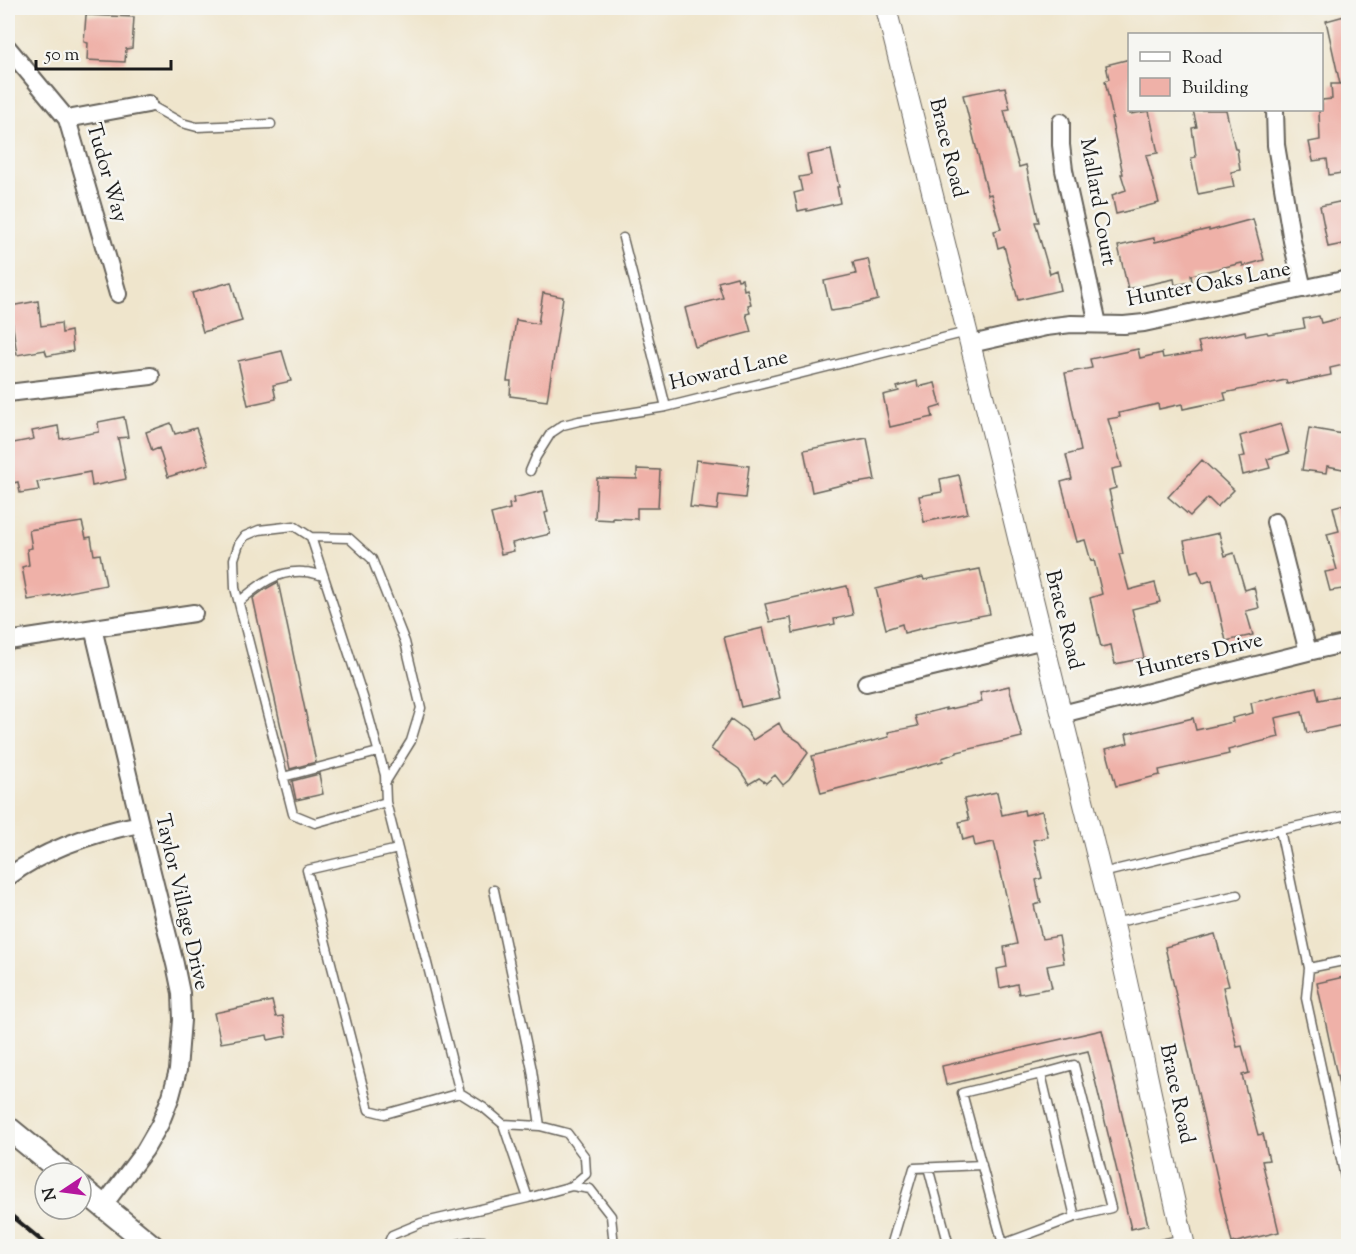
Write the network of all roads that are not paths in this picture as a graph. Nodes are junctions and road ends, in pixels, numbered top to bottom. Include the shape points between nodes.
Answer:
1 (886, 8) edge
2 (8, 48) edge
3 (148, 104) joint
4 (1275, 111) edge
5 (67, 119) junction
6 (1061, 122) dead end
7 (271, 124) dead end
8 (623, 238) dead end
9 (1348, 279) edge
10 (1303, 289) junction
11 (118, 294) dead end
12 (1098, 324) junction
13 (969, 338) junction
14 (151, 376) dead end
15 (8, 393) edge
16 (666, 407) junction
17 (530, 471) dead end
18 (1275, 522) dead end
19 (311, 537) junction
20 (323, 576) junction
21 (239, 602) junction
22 (194, 613) dead end
23 (93, 628) junction
24 (1044, 640) junction
25 (8, 641) edge
26 (1348, 643) edge
27 (1308, 652) junction
28 (866, 683) dead end
29 (1062, 714) junction
30 (378, 752) junction
31 (283, 777) junction
32 (385, 783) junction
33 (386, 802) junction
34 (1348, 815) edge
35 (140, 824) junction
36 (1280, 830) junction
37 (398, 849) junction
38 (1101, 873) junction
39 (8, 877) edge
40 (494, 890) dead end
41 (1237, 895) dead end
42 (1113, 923) junction
43 (1348, 960) edge
44 (1309, 968) junction
45 (1041, 1074) junction
46 (460, 1093) junction
47 (502, 1124) junction
48 (540, 1126) junction
49 (8, 1128) edge
50 (48, 1161) edge
51 (982, 1165) junction
52 (928, 1167) junction
53 (572, 1186) junction
54 (1348, 1191) edge
55 (93, 1198) edge
56 (528, 1198) junction
57 (103, 1206) junction
58 (1075, 1217) junction
59 (1184, 1243) edge
60 (152, 1246) edge
61 (387, 1246) edge
62 (452, 1246) edge
63 (502, 1246) edge
64 (614, 1246) edge
65 (891, 1246) edge
66 (949, 1246) edge
67 (1003, 1246) edge
68 (1152, 1246) edge

1 - 13 street, Brace Road
2 - 5 street, Tudor Way
3 - 5 street
3 - 7 lane via 197,127
4 - 10 street via 1276,145
5 - 11 street, Tudor Way
6 - 12 street, Mallard Court via 1064,170
8 - 16 lane, Howard Lane
9 - 10 street, Hunter Oaks Lane
10 - 12 street, Hunter Oaks Lane via 1144,324
12 - 13 street, Hunter Oaks Lane
13 - 16 lane, Howard Lane
13 - 24 street, Brace Road
14 - 15 street
16 - 17 lane via 563,425 551,433
18 - 27 street
19 - 20 lane
19 - 21 lane via 294,526 259,530 245,536 234,559
19 - 32 lane via 349,538 372,559 405,642 421,708 411,741
20 - 21 lane via 303,571 277,575 256,586
20 - 30 lane
21 - 31 lane
22 - 23 street
23 - 25 street
23 - 35 street, Taylor Village Drive
24 - 28 street
24 - 29 street, Brace Road
26 - 27 street, Hunters Drive
27 - 29 street, Hunters Drive
29 - 38 street, Brace Road
30 - 31 lane
30 - 32 lane
31 - 33 lane via 293,814 315,823
32 - 33 lane
33 - 37 lane
34 - 36 lane
35 - 39 street via 64,847
35 - 57 street, Taylor Village Drive via 177,974 181,1002 178,1070 160,1124
36 - 38 lane
36 - 44 lane
37 - 46 lane
37 - 46 lane via 307,870 369,1110 385,1114
38 - 42 street, Brace Road
40 - 48 lane
41 - 42 lane
42 - 59 street, Brace Road
43 - 44 lane
44 - 54 lane via 1306,998
45 - 51 lane via 962,1094
45 - 58 lane
45 - 58 lane via 1074,1065 1111,1208
46 - 47 lane
47 - 48 lane
47 - 56 lane
48 - 53 lane via 567,1133 585,1157 586,1174
49 - 50 main road
51 - 52 lane
51 - 67 lane
52 - 65 lane via 914,1168
52 - 66 lane
53 - 56 lane
53 - 64 lane via 590,1189 611,1216
55 - 57 main road
56 - 61 lane via 422,1223 392,1235
57 - 60 main road
58 - 67 lane
59 - 68 lane
62 - 63 lane via 480,1241

